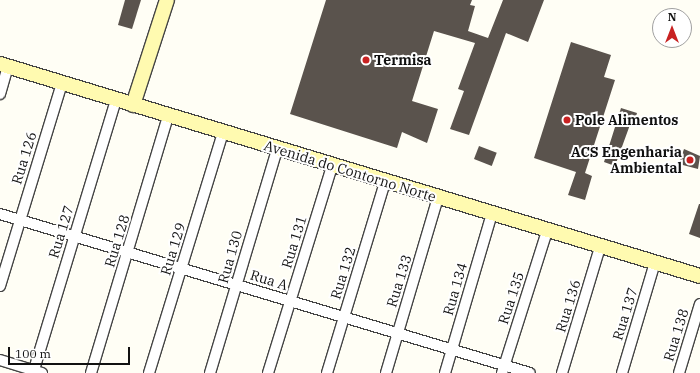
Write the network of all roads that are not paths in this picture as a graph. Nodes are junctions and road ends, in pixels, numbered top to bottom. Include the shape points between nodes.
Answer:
1 (167, 0) edge
2 (4, 65) edge
3 (62, 83) junction
4 (0, 94) edge
5 (116, 99) junction
6 (133, 104) junction
7 (168, 116) junction
8 (223, 133) junction
9 (277, 149) junction
10 (332, 166) junction
11 (385, 182) junction
12 (438, 198) junction
13 (0, 214) edge
14 (492, 214) junction
15 (20, 220) junction
16 (547, 231) junction
17 (74, 237) junction
18 (600, 247) junction
19 (128, 252) junction
20 (655, 262) junction
21 (181, 268) junction
22 (700, 276) edge
23 (237, 285) junction
24 (0, 286) edge
25 (290, 301) junction
26 (700, 304) edge
27 (344, 318) junction
28 (397, 334) junction
29 (452, 349) junction
30 (0, 360) edge
31 (503, 369) edge
32 (36, 372) edge
33 (91, 373) edge
34 (149, 373) edge
35 (210, 373) edge
36 (268, 373) edge
37 (327, 373) edge
38 (386, 373) edge
39 (445, 373) edge
40 (530, 373) edge
41 (562, 373) edge
42 (622, 373) edge
43 (679, 373) edge

1 - 6 street
2 - 3 street, Avenida do Contorno Norte
2 - 4 street
3 - 5 street, Avenida do Contorno Norte
3 - 15 street, Rua 126
5 - 6 street, Avenida do Contorno Norte
5 - 17 street, Rua 127
6 - 7 street, Avenida do Contorno Norte
7 - 8 street, Avenida do Contorno Norte
7 - 19 street, Rua 128
8 - 9 street, Avenida do Contorno Norte
8 - 21 street, Rua 129
9 - 10 street, Avenida do Contorno Norte
9 - 23 street, Rua 130
10 - 11 street, Avenida do Contorno Norte
10 - 25 street, Rua 131
11 - 12 street, Avenida do Contorno Norte
11 - 27 street, Rua 132
12 - 14 street, Avenida do Contorno Norte
12 - 28 street, Rua 133
13 - 15 street, Rua A
14 - 16 street, Avenida do Contorno Norte
14 - 29 street, Rua 134
15 - 17 street, Rua A
15 - 24 street, Rua 126
16 - 18 street, Avenida do Contorno Norte
16 - 31 street, Rua 135
17 - 19 street, Rua A
17 - 32 street, Rua 127
18 - 20 street, Avenida do Contorno Norte
18 - 41 street, Rua 136
19 - 21 street, Rua A
19 - 33 street, Rua 128
20 - 22 street, Avenida do Contorno Norte
20 - 42 street, Rua 137
21 - 23 street, Rua A
21 - 34 street, Rua 129
23 - 25 street, Rua A
23 - 35 street, Rua 130
25 - 27 street, Rua A
25 - 36 street, Rua 131
26 - 43 street, Rua 138
27 - 28 street, Rua A
27 - 37 street, Rua 132
28 - 29 street, Rua A
28 - 38 street, Rua 133
29 - 31 street, Rua A
29 - 39 street, Rua 134
30 - 32 street
31 - 40 street, Rua A

